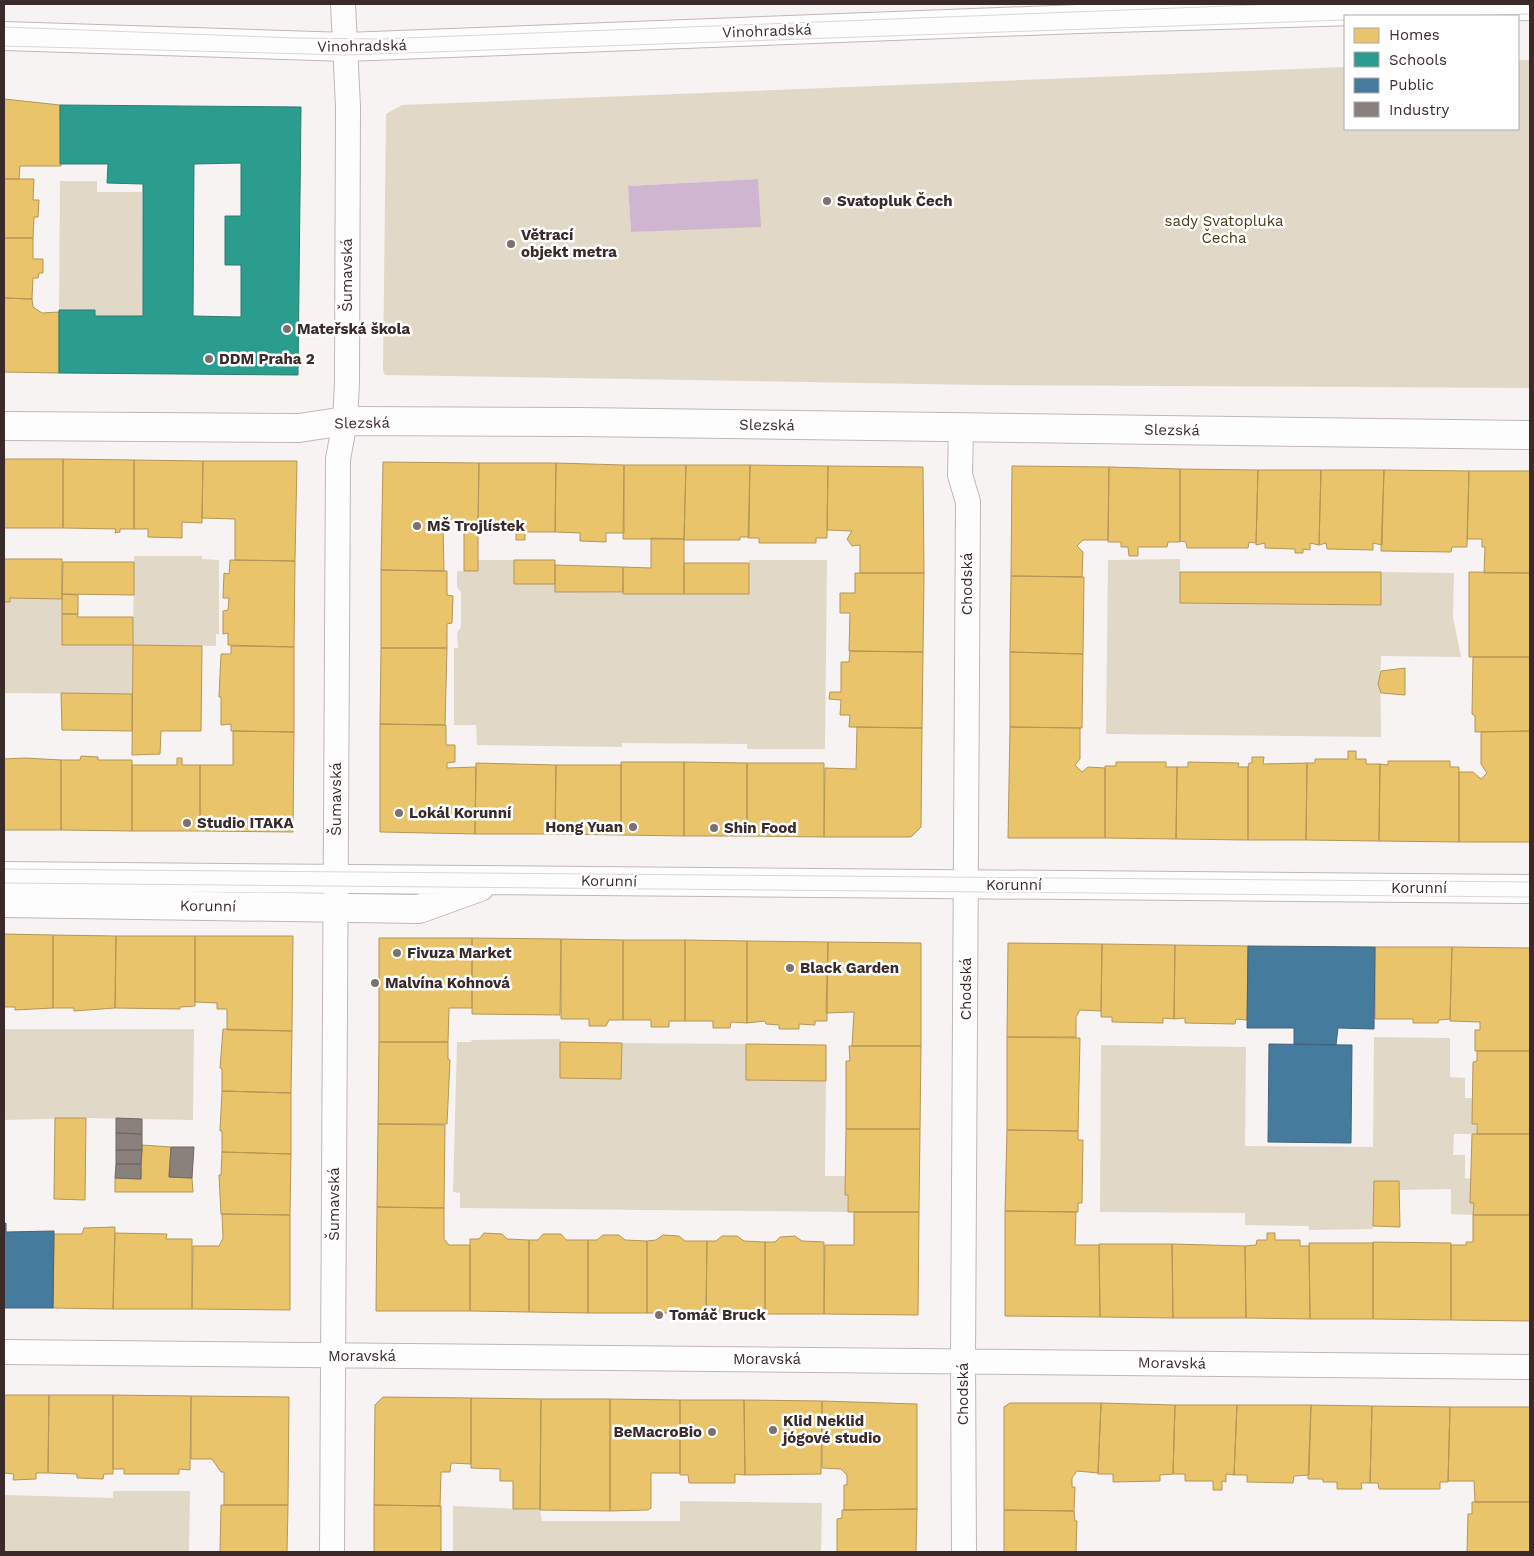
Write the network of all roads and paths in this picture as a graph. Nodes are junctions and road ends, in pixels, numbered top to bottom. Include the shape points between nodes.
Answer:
1 (343, 4) edge
2 (1530, 6) edge
3 (1079, 12) edge
4 (4, 36) edge
5 (346, 47) junction
6 (345, 422) junction
7 (4, 426) edge
8 (961, 427) junction
9 (1530, 435) edge
10 (4, 876) edge
11 (335, 879) junction
12 (498, 880) junction
13 (966, 884) junction
14 (1530, 889) edge
15 (4, 904) edge
16 (335, 907) junction
17 (4, 1352) edge
18 (334, 1356) junction
19 (963, 1360) junction
20 (1530, 1367) edge
21 (332, 1552) edge
22 (964, 1552) edge

1 - 5 street, Šumavská
2 - 3 street, Vinohradská
3 - 5 street, Vinohradská
4 - 5 street, Vinohradská
5 - 6 street, Šumavská
6 - 7 street, Slezská via 300,428
6 - 8 street, Slezská
6 - 11 street, Šumavská via 338,459
8 - 9 street, Slezská
8 - 13 street, Chodská via 960,475 968,502
10 - 11 street, Korunní
11 - 12 street, Korunní
11 - 16 street, Šumavská
12 - 13 street, Korunní
12 - 16 street, Korunní via 419,909
13 - 14 street, Korunní
13 - 19 street, Chodská
15 - 16 street, Korunní
16 - 18 street, Šumavská
17 - 18 street, Moravská
18 - 19 street, Moravská
18 - 21 street, Šumavská
19 - 20 street, Moravská
19 - 22 street, Chodská

